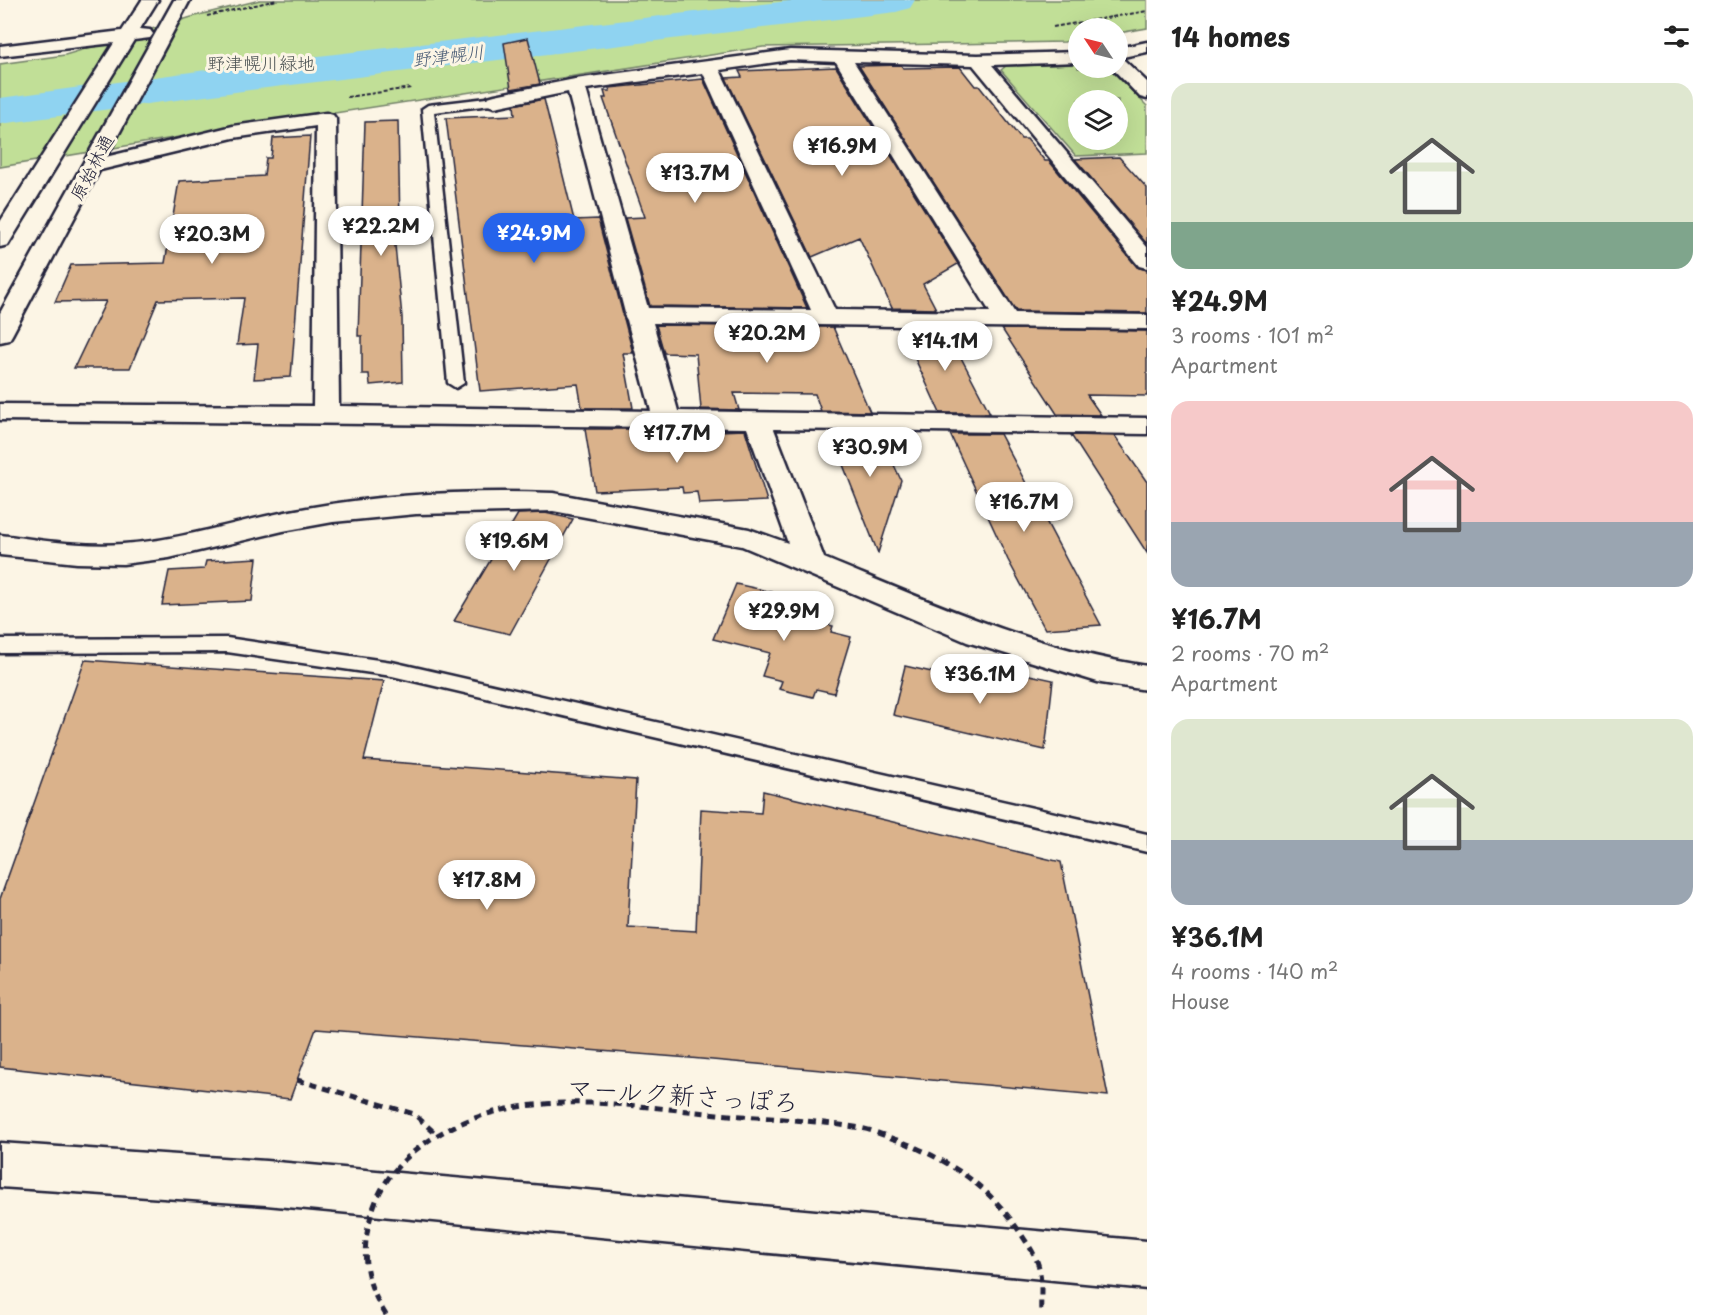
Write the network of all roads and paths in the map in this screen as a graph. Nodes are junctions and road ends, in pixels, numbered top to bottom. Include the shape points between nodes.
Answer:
1 (150, 0) edge
2 (182, 0) edge
3 (277, 0) edge
4 (201, 18) dead end
5 (160, 40) junction
6 (124, 43) junction
7 (1147, 47) edge
8 (0, 51) edge
9 (1128, 51) edge
10 (842, 57) junction
11 (1068, 57) edge
12 (978, 60) junction
13 (709, 66) junction
14 (1128, 74) edge
15 (575, 85) junction
16 (1147, 93) edge
17 (495, 101) joint
18 (92, 166) junction
19 (0, 240) edge
20 (1147, 261) edge
21 (636, 315) junction
22 (826, 318) junction
23 (1008, 321) junction
24 (1147, 322) edge
25 (0, 335) edge
26 (456, 383) dead end
27 (0, 412) edge
28 (327, 414) junction
29 (667, 420) junction
30 (758, 421) junction
31 (1147, 426) edge
32 (0, 545) edge
33 (810, 562) junction
34 (0, 646) edge
35 (1147, 678) edge
36 (1147, 843) edge
37 (297, 1080) dead end
38 (436, 1134) junction
39 (0, 1165) edge
40 (1147, 1265) edge
41 (386, 1315) edge
42 (1041, 1315) edge

1 - 6 street, 原始林通
2 - 5 street, 原始林通
3 - 4 path
5 - 6 street
5 - 18 street, 原始林通
6 - 8 street
6 - 19 street, 原始林通
7 - 9 street
10 - 12 street
10 - 13 street via 790,55
10 - 23 street
11 - 12 street
12 - 20 street
13 - 15 street
13 - 22 street
14 - 16 street
15 - 17 street
15 - 21 street
17 - 26 lane via 428,109
18 - 25 street, 原始林通
18 - 28 street via 233,132 326,118
21 - 22 street
21 - 29 street
22 - 23 street
23 - 24 street
27 - 28 street
28 - 29 street
29 - 30 street
30 - 31 street
30 - 33 street
32 - 33 street via 123,554 353,510 528,501 554,502 749,538
33 - 35 street via 978,634 1101,671
34 - 36 lane via 227,645 392,669
37 - 38 path via 414,1114
38 - 41 path, マールク新さっぽろ, bridge via 400,1163 379,1191 368,1224 366,1261 371,1290
38 - 42 path, マールク新さっぽろ, bridge via 474,1115 520,1105 576,1102 862,1128 937,1157 974,1179 996,1198 1016,1223 1039,1266
39 - 40 street via 266,1183

